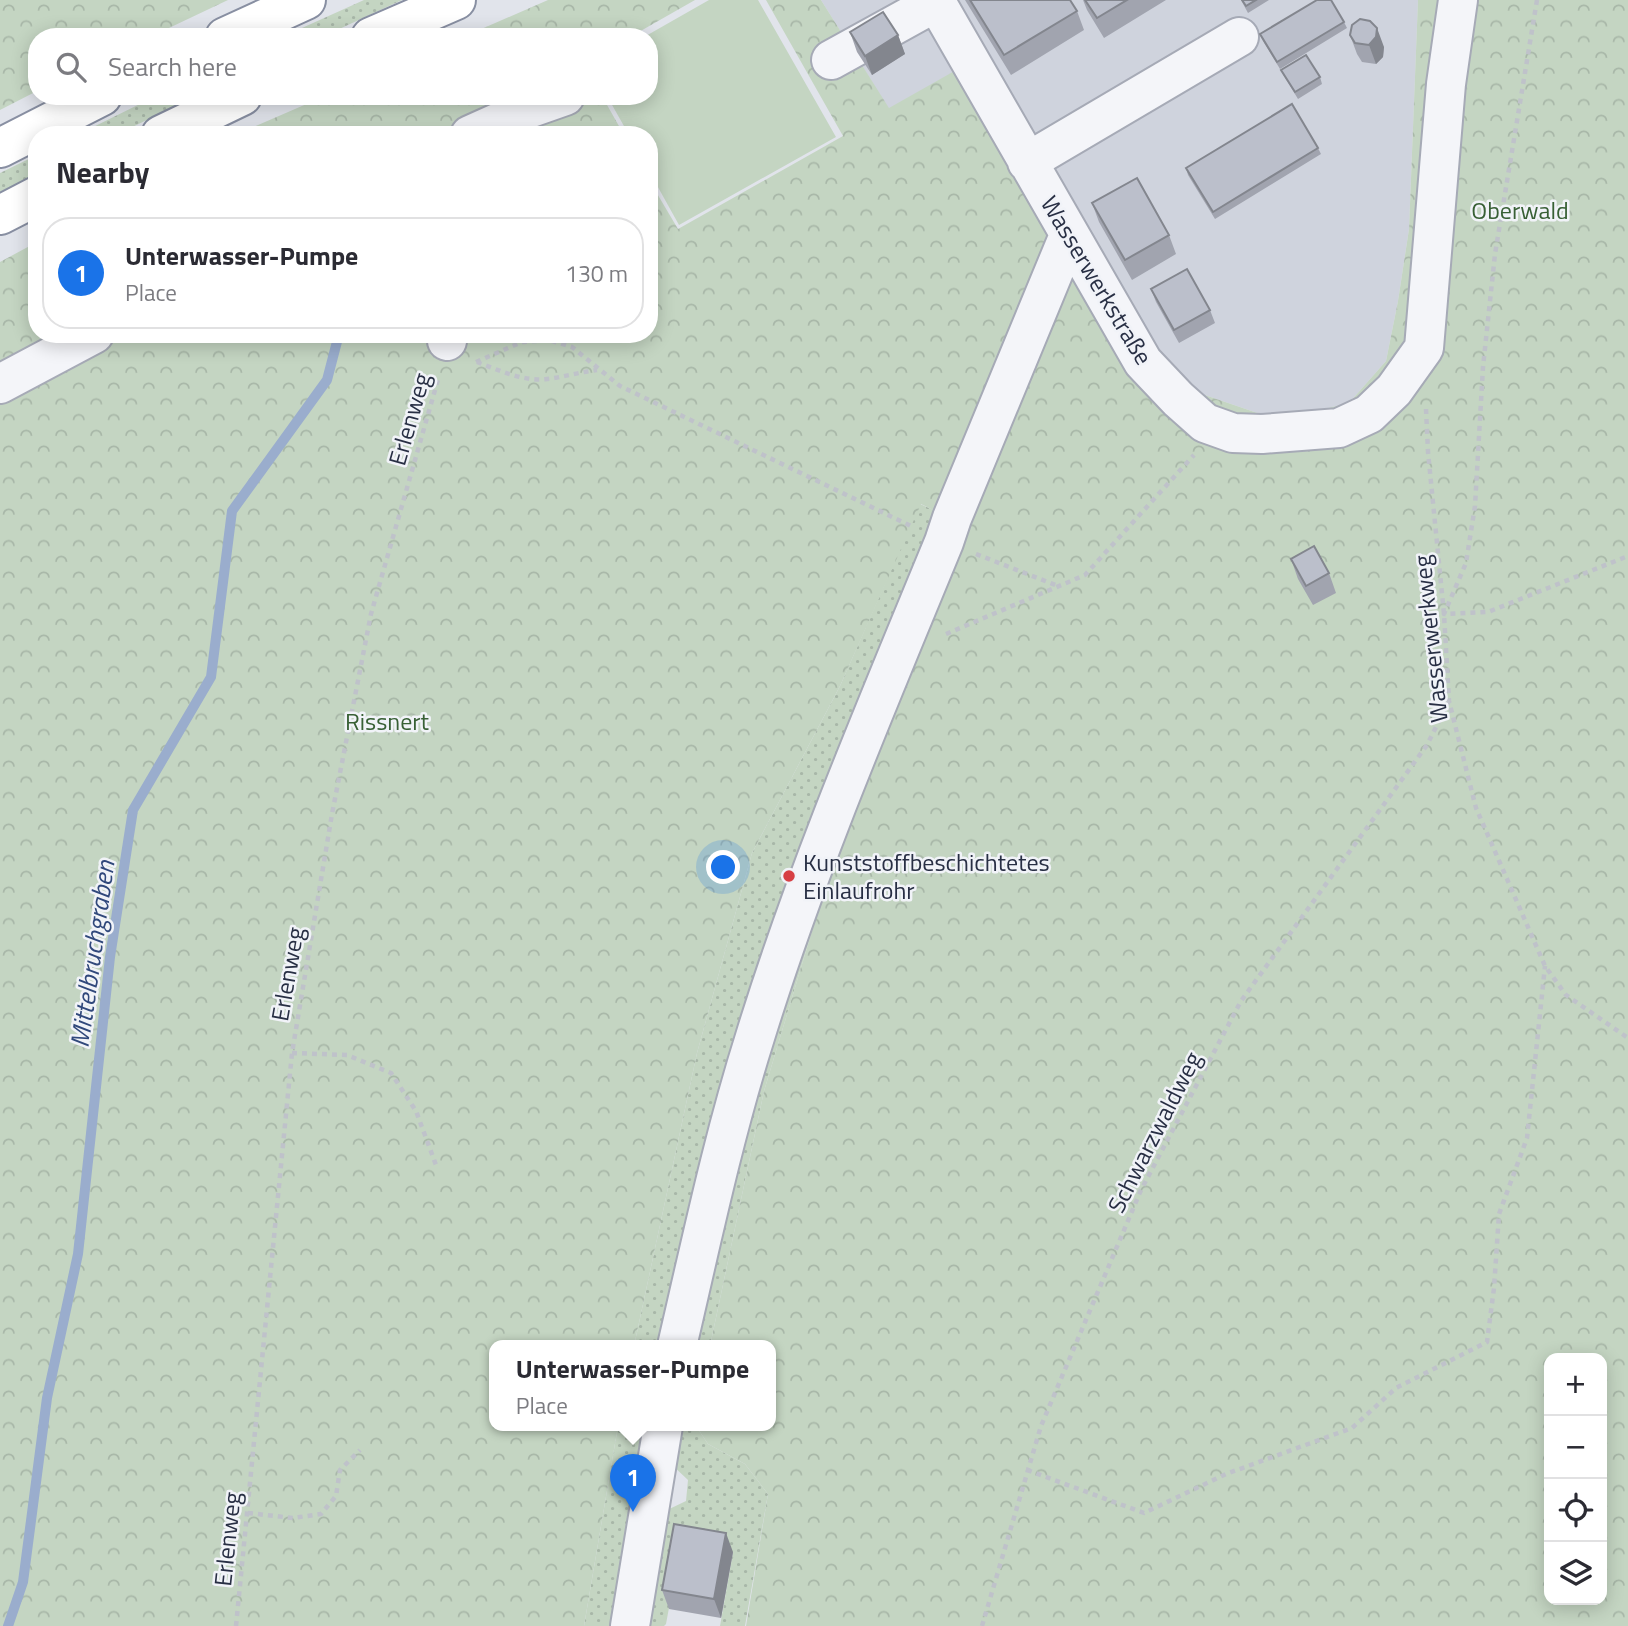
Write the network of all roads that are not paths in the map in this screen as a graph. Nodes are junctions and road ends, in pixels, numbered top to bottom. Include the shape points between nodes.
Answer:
1 (306, 0) edge
2 (456, 0) edge
3 (1458, 0) edge
4 (936, 1) edge
5 (245, 28) edge
6 (392, 28) edge
7 (1239, 37) dead end
8 (831, 60) dead end
9 (85, 105) edge
10 (223, 105) edge
11 (543, 105) edge
12 (44, 126) edge
13 (180, 126) edge
14 (493, 126) edge
15 (28, 134) edge
16 (0, 148) edge
17 (1027, 162) junction
18 (28, 201) edge
19 (0, 215) edge
20 (1069, 235) junction
21 (77, 343) edge
22 (0, 384) edge
23 (678, 1340) edge
24 (662, 1431) edge
25 (630, 1626) edge

1 - 5 highway
2 - 6 highway
3 - 20 lane, Wasserwerkstraße via 1424,348 1394,390 1368,414 1339,428 1262,434 1233,433 1205,423 1143,362
4 - 8 lane
4 - 17 lane, Wasserwerkstraße
7 - 17 lane
9 - 12 highway
10 - 13 highway
11 - 14 lane
15 - 16 highway
17 - 20 lane, Wasserwerkstraße
18 - 19 highway
20 - 23 lane via 810,872 754,1037
21 - 22 lane
24 - 25 lane

